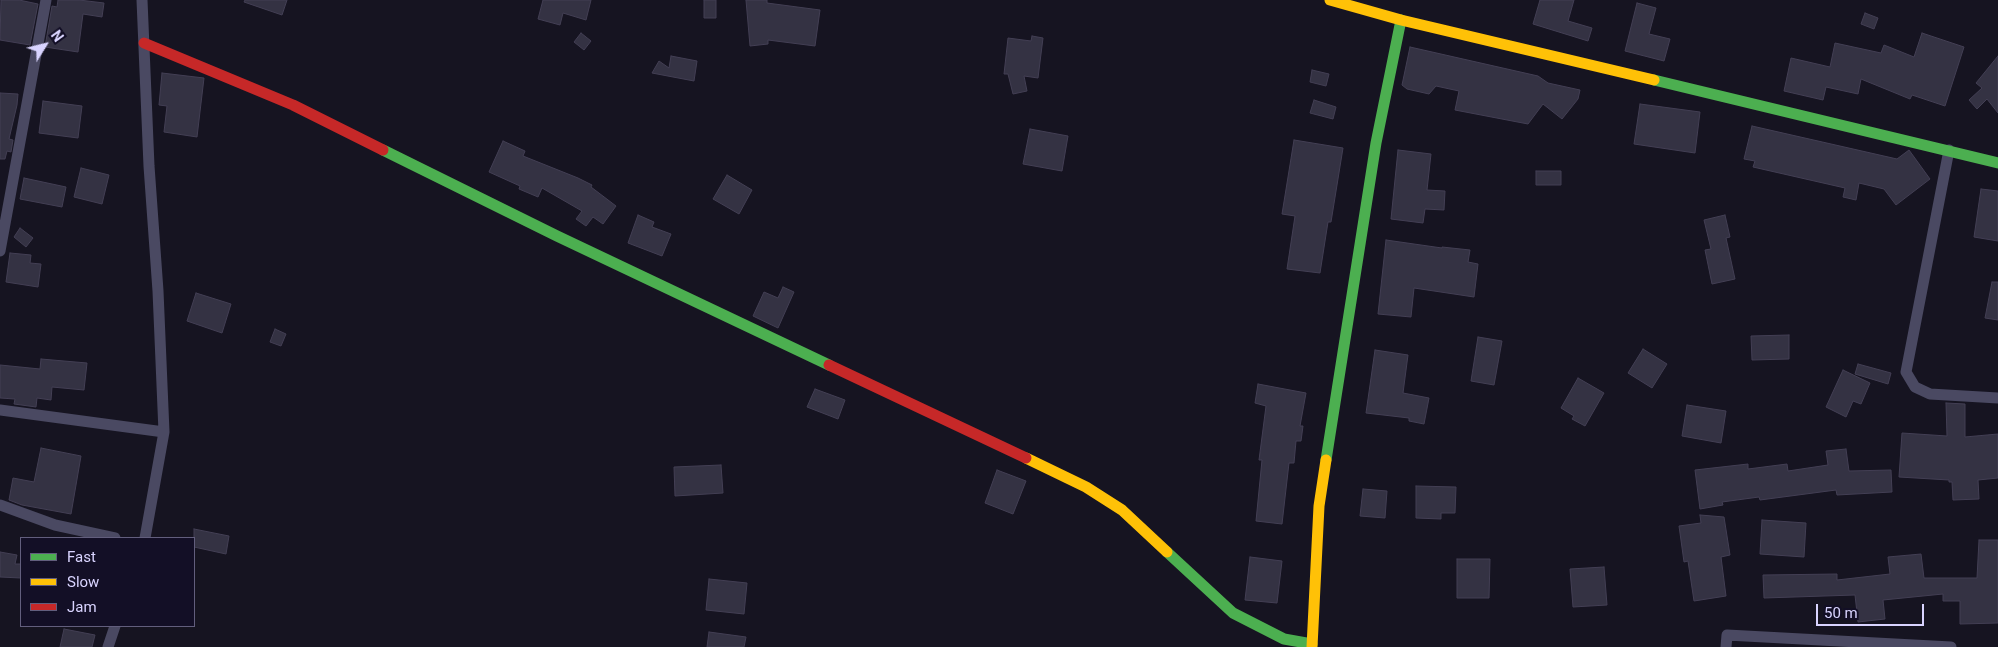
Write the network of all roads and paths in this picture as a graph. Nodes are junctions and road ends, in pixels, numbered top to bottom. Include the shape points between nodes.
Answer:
1 (46, 0) edge
2 (142, 0) edge
3 (1330, 0) edge
4 (1401, 20) junction
5 (144, 43) junction
6 (1949, 150) junction
7 (1998, 164) edge
8 (0, 251) edge
9 (1998, 398) edge
10 (0, 410) edge
11 (164, 432) junction
12 (0, 505) edge
13 (110, 537) edge
14 (145, 537) edge
15 (115, 627) edge
16 (1312, 645) edge
17 (108, 647) edge
18 (1726, 647) edge
19 (1951, 647) edge

1 - 8 street
2 - 5 street
3 - 4 street
4 - 6 street
4 - 16 street via 1376,143 1319,506
5 - 11 street
5 - 16 street via 294,105 557,236 1086,487 1122,510 1232,613 1284,639
6 - 7 street
6 - 9 street via 1906,372 1915,387 1930,394
10 - 11 street
11 - 14 street
12 - 13 street via 55,525
15 - 17 street
18 - 19 street via 1726,635

